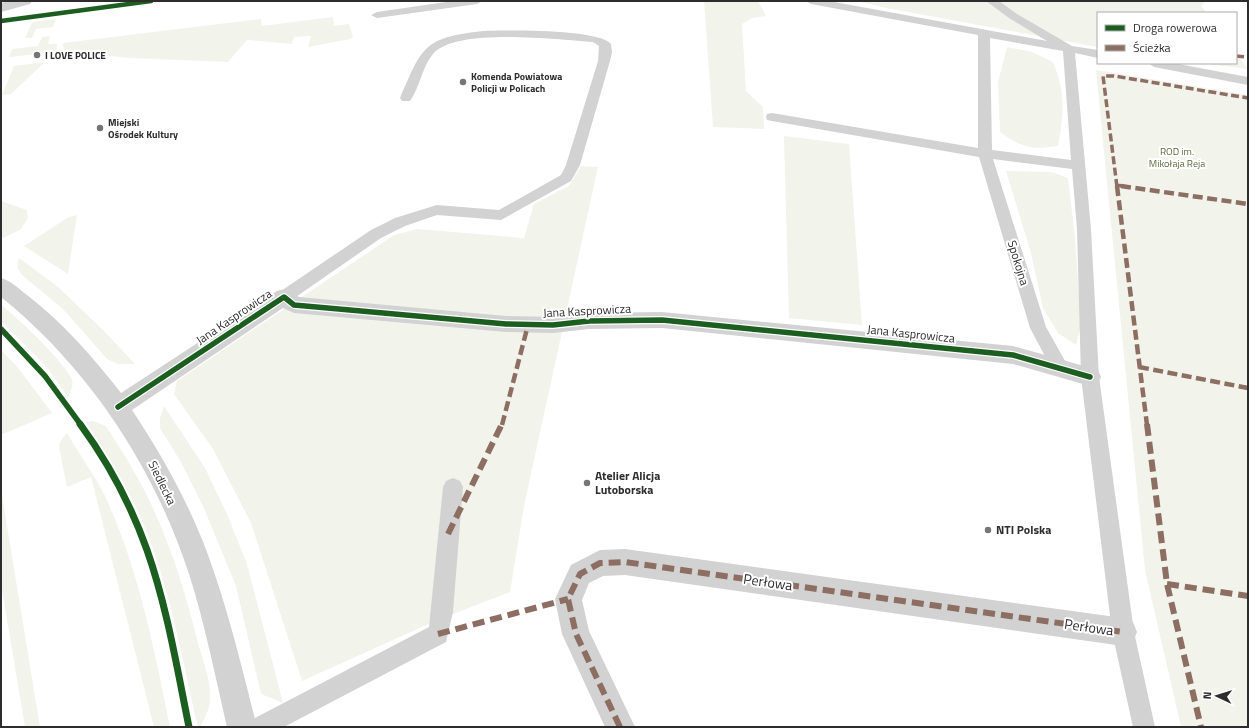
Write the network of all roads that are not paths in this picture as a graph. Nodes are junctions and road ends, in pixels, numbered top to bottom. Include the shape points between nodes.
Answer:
1 (25, 1) edge
2 (377, 1) edge
3 (476, 1) edge
4 (811, 1) edge
5 (992, 1) edge
6 (1, 8) edge
7 (984, 32) junction
8 (1069, 49) junction
9 (1097, 54) edge
10 (1159, 64) edge
11 (1248, 81) edge
12 (406, 98) dead end
13 (772, 117) dead end
14 (986, 154) junction
15 (1079, 165) junction
16 (1, 286) edge
17 (284, 297) junction
18 (1060, 368) junction
19 (1090, 377) junction
20 (118, 407) junction
21 (453, 487) dead end
22 (1123, 632) junction
23 (242, 727) edge
24 (262, 727) edge
25 (620, 727) edge
26 (1144, 727) edge

1 - 6 street
2 - 3 lane via 377,19
4 - 7 lane
5 - 8 lane
7 - 8 lane
7 - 14 lane, Spokojna
8 - 9 lane
8 - 15 lane
10 - 11 lane
12 - 17 lane via 429,51 448,39 474,35 529,35 596,39 605,44 604,61 573,165 566,178 501,215 438,210 400,222 376,234
13 - 14 lane
14 - 15 lane
14 - 18 lane, Spokojna via 1038,328
15 - 19 lane
16 - 20 street, Siedlecka via 41,318 79,358
17 - 18 street, Jana Kasprowicza via 294,305 506,324 553,325 590,321 662,320 1013,355
17 - 20 street, Jana Kasprowicza
18 - 19 street, Jana Kasprowicza
19 - 22 lane
20 - 23 street, Siedlecka via 147,452 194,552 213,612
21 - 24 lane via 438,634
22 - 25 street, Perłowa via 625,562 600,563 580,574 568,599 576,634
22 - 26 lane

